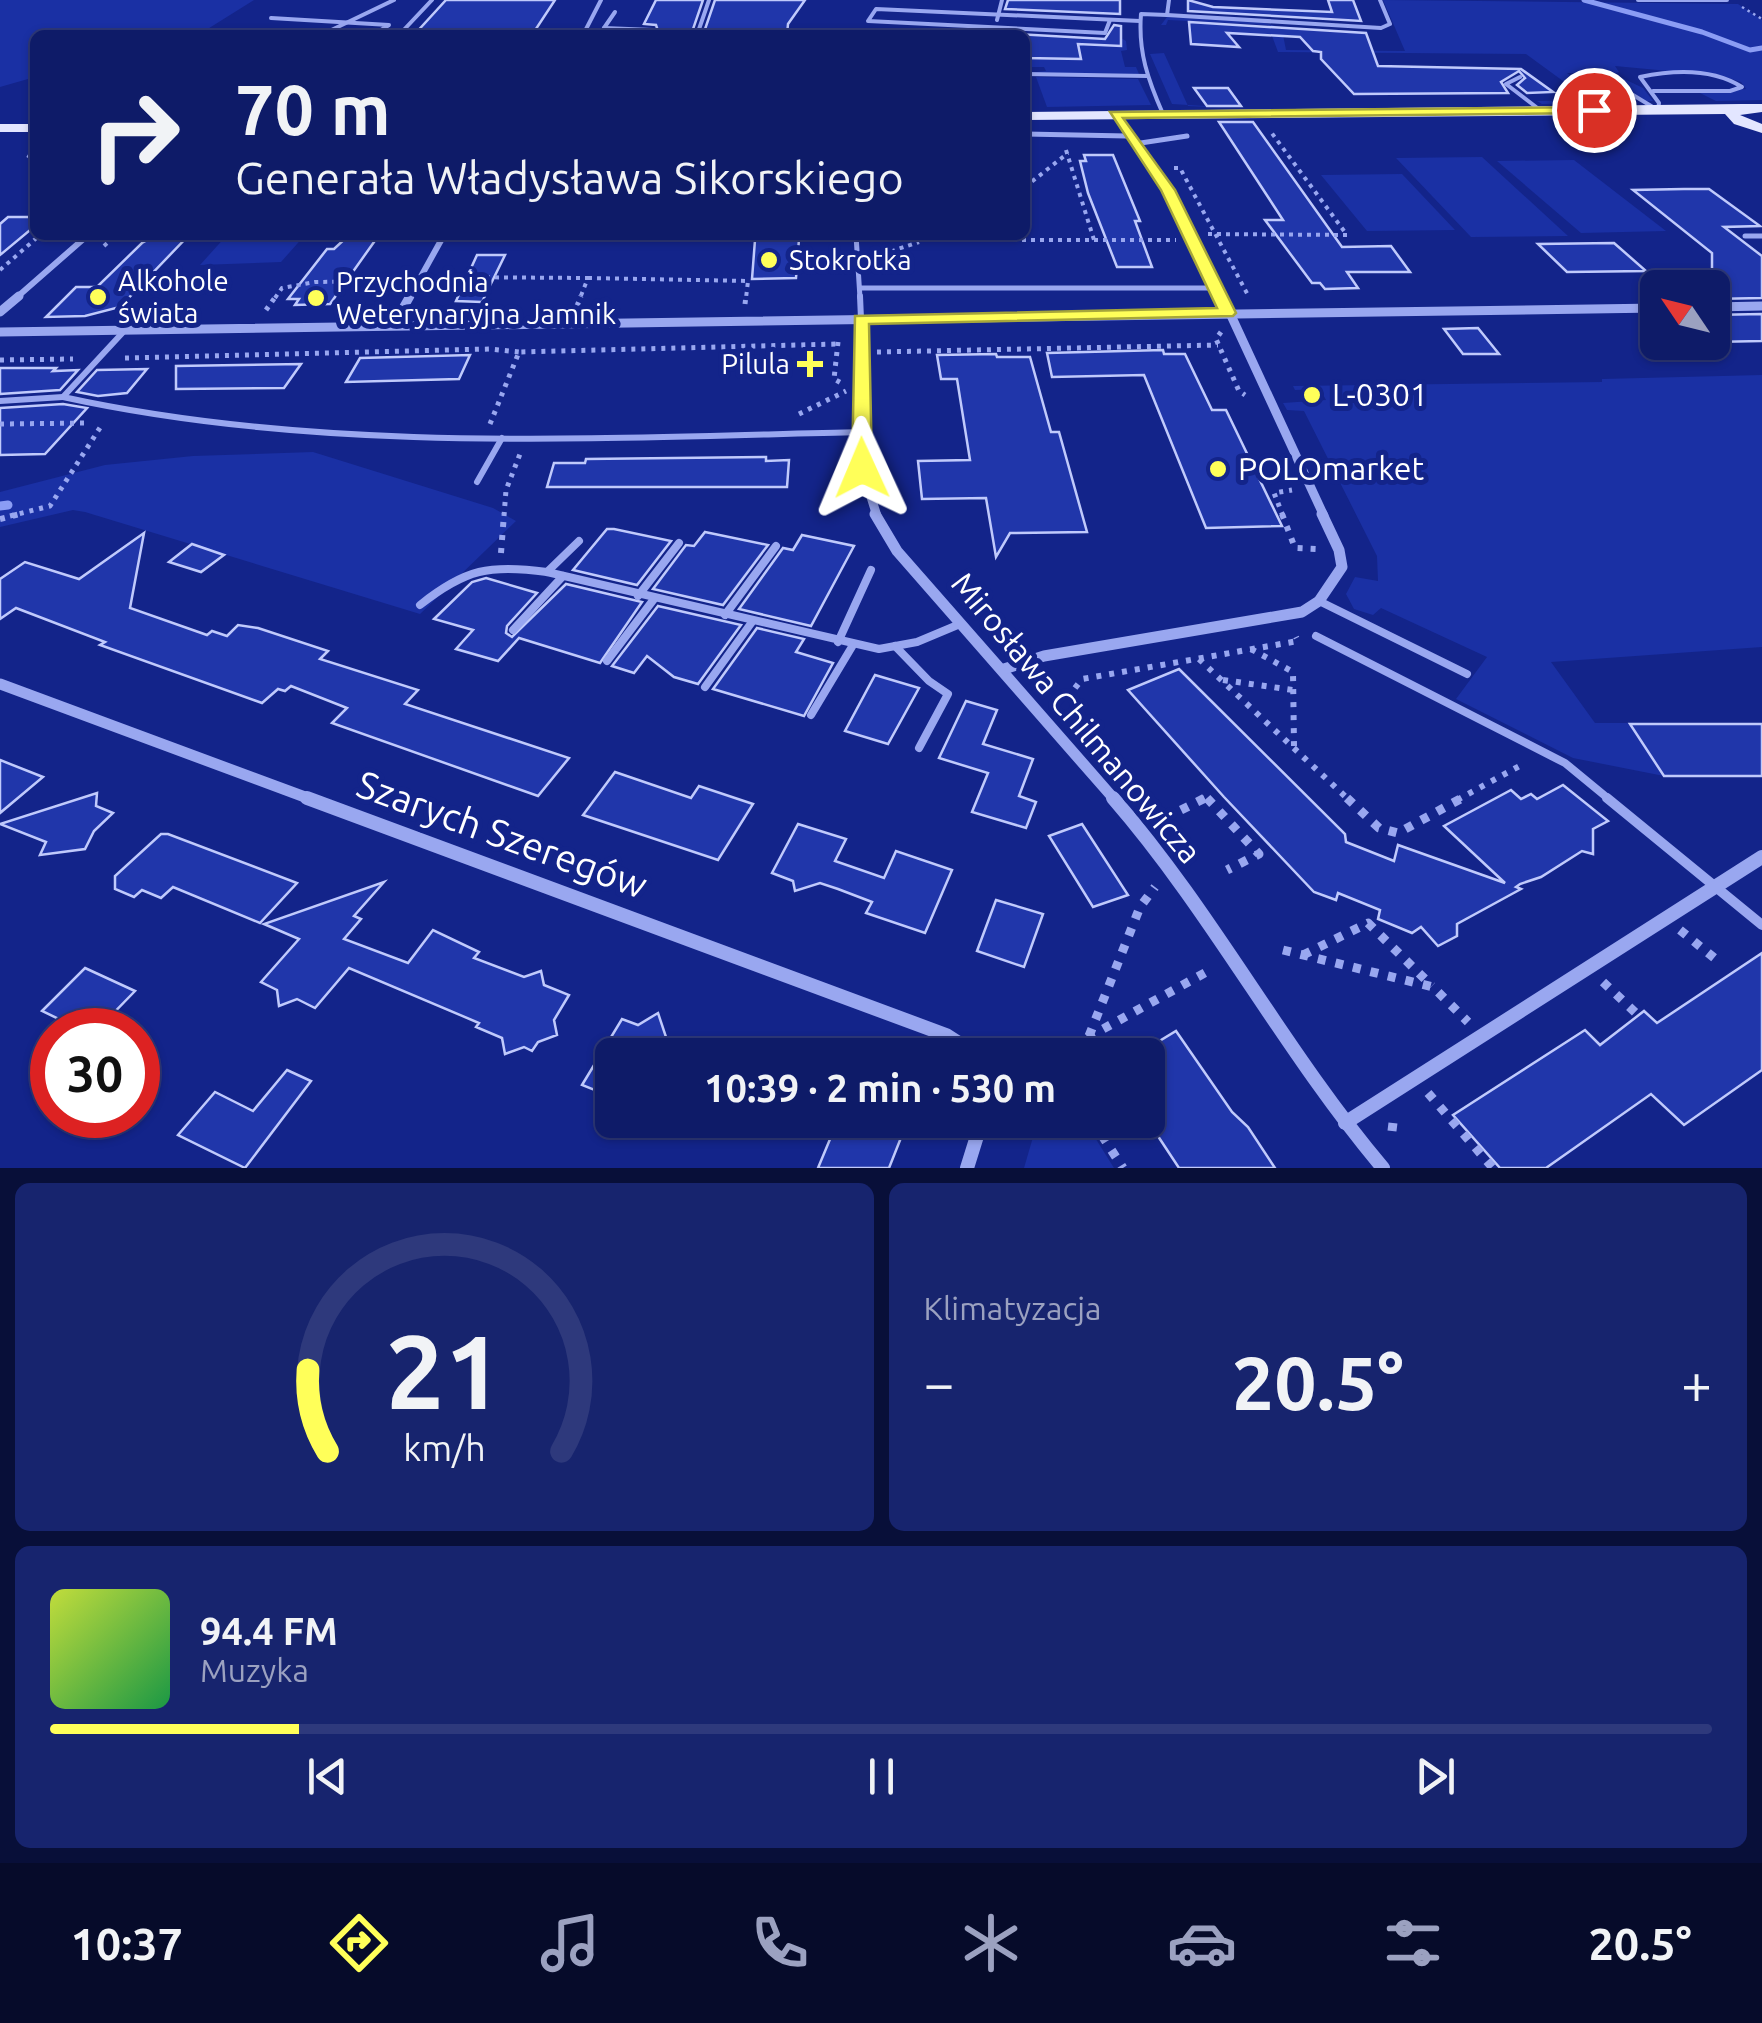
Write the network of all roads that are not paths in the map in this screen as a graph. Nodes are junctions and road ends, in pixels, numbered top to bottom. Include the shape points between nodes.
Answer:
1 (394, 0) edge
2 (432, 0) edge
3 (601, 0) edge
4 (709, 0) edge
5 (1002, 0) edge
6 (1169, 0) edge
7 (1380, 0) edge
8 (1638, 0) edge
9 (1730, 1) edge
10 (614, 12) dead end
11 (1166, 15) junction
12 (998, 16) junction
13 (271, 18) dead end
14 (352, 20) junction
15 (1110, 20) junction
16 (1140, 21) junction
17 (604, 28) joint
18 (994, 28) junction
19 (331, 30) edge
20 (381, 30) edge
21 (404, 30) edge
22 (586, 30) edge
23 (618, 30) edge
24 (699, 30) edge
25 (1030, 74) edge
26 (1147, 76) junction
27 (1520, 78) dead end
28 (1579, 79) dead end
29 (1652, 91) junction
30 (1762, 108) edge
31 (1658, 110) junction
32 (1540, 111) junction
33 (1114, 114) junction
34 (1163, 114) junction
35 (1030, 116) edge
36 (1740, 116) junction
37 (0, 128) edge
38 (30, 128) edge
39 (1762, 129) edge
40 (1030, 134) edge
41 (1127, 136) junction
42 (1187, 136) dead end
43 (1134, 144) junction
44 (1745, 236) dead end
45 (1762, 236) edge
46 (82, 240) edge
47 (442, 240) edge
48 (857, 240) edge
49 (860, 288) junction
50 (1218, 288) junction
51 (1762, 306) edge
52 (1730, 307) edge
53 (1640, 308) edge
54 (0, 312) edge
55 (1227, 313) junction
56 (861, 319) junction
57 (394, 324) junction
58 (126, 329) junction
59 (0, 332) edge
60 (64, 397) junction
61 (0, 401) edge
62 (862, 432) junction
63 (502, 438) junction
64 (476, 482) dead end
65 (580, 540) dead end
66 (678, 543) dead end
67 (776, 546) dead end
68 (871, 570) dead end
69 (547, 572) junction
70 (562, 576) junction
71 (638, 596) junction
72 (654, 600) junction
73 (1319, 601) junction
74 (420, 604) dead end
75 (725, 615) junction
76 (752, 622) junction
77 (963, 623) junction
78 (514, 630) dead end
79 (1316, 636) dead end
80 (838, 642) junction
81 (852, 645) junction
82 (895, 646) junction
83 (606, 661) dead end
84 (1004, 669) junction
85 (1468, 674) dead end
86 (0, 684) edge
87 (706, 687) dead end
88 (811, 715) dead end
89 (918, 748) dead end
90 (1762, 857) edge
91 (1718, 887) junction
92 (1762, 926) edge
93 (952, 1038) edge
94 (1345, 1123) junction
95 (976, 1138) edge
96 (966, 1168) edge
97 (1383, 1168) edge

1 - 14 lane
2 - 21 lane
3 - 22 lane
4 - 24 lane
5 - 12 lane
6 - 11 lane
7 - 11 lane via 1390,24 1381,28
8 - 9 lane
10 - 17 lane
11 - 16 lane via 1140,11
12 - 15 lane
12 - 18 lane
12 - 18 lane via 876,9 868,21
13 - 14 lane
14 - 19 lane
14 - 20 lane via 389,25
15 - 16 lane
15 - 18 lane via 1104,33
16 - 26 lane via 1138,50
17 - 23 lane
25 - 26 lane
26 - 34 lane
27 - 32 lane via 1506,84
28 - 31 lane via 1604,78
29 - 29 lane via 1640,77 1709,75 1742,87
29 - 31 lane
30 - 36 main road
31 - 32 main road
31 - 36 main road
32 - 34 main road
33 - 34 main road
33 - 35 main road
33 - 41 street
36 - 39 main road
37 - 38 main road
40 - 41 lane
41 - 43 street
42 - 43 lane
43 - 50 street via 1168,190
44 - 45 lane
46 - 54 street
47 - 57 street
48 - 49 lane
49 - 50 lane
49 - 56 lane
50 - 55 street
51 - 52 street
53 - 55 street
55 - 56 street
55 - 73 street via 1339,550 1342,567
56 - 57 street
56 - 62 street, Mirosława Chilmanowicza
57 - 58 street
58 - 59 street
58 - 60 lane
60 - 61 lane
60 - 63 lane via 143,416
62 - 63 lane
62 - 77 street, Mirosława Chilmanowicza via 872,507 897,551
63 - 64 lane
65 - 69 lane
66 - 71 lane
67 - 75 lane
68 - 80 lane
69 - 70 lane
69 - 74 lane via 499,565 454,577
70 - 71 lane
70 - 78 lane
71 - 72 lane
72 - 75 lane
72 - 83 lane
73 - 84 street via 1284,616 1044,656
73 - 85 lane
75 - 76 lane
76 - 80 lane
76 - 87 lane
77 - 82 lane
77 - 84 street, Mirosława Chilmanowicza
79 - 91 lane via 1566,764
80 - 81 lane
81 - 82 lane
81 - 88 lane
82 - 89 lane via 948,694
84 - 94 street, Mirosława Chilmanowicza via 1154,845
86 - 93 street, Szarych Szeregów
90 - 91 street
91 - 92 lane
91 - 94 street
94 - 97 street, Mirosława Chilmanowicza
95 - 96 street

